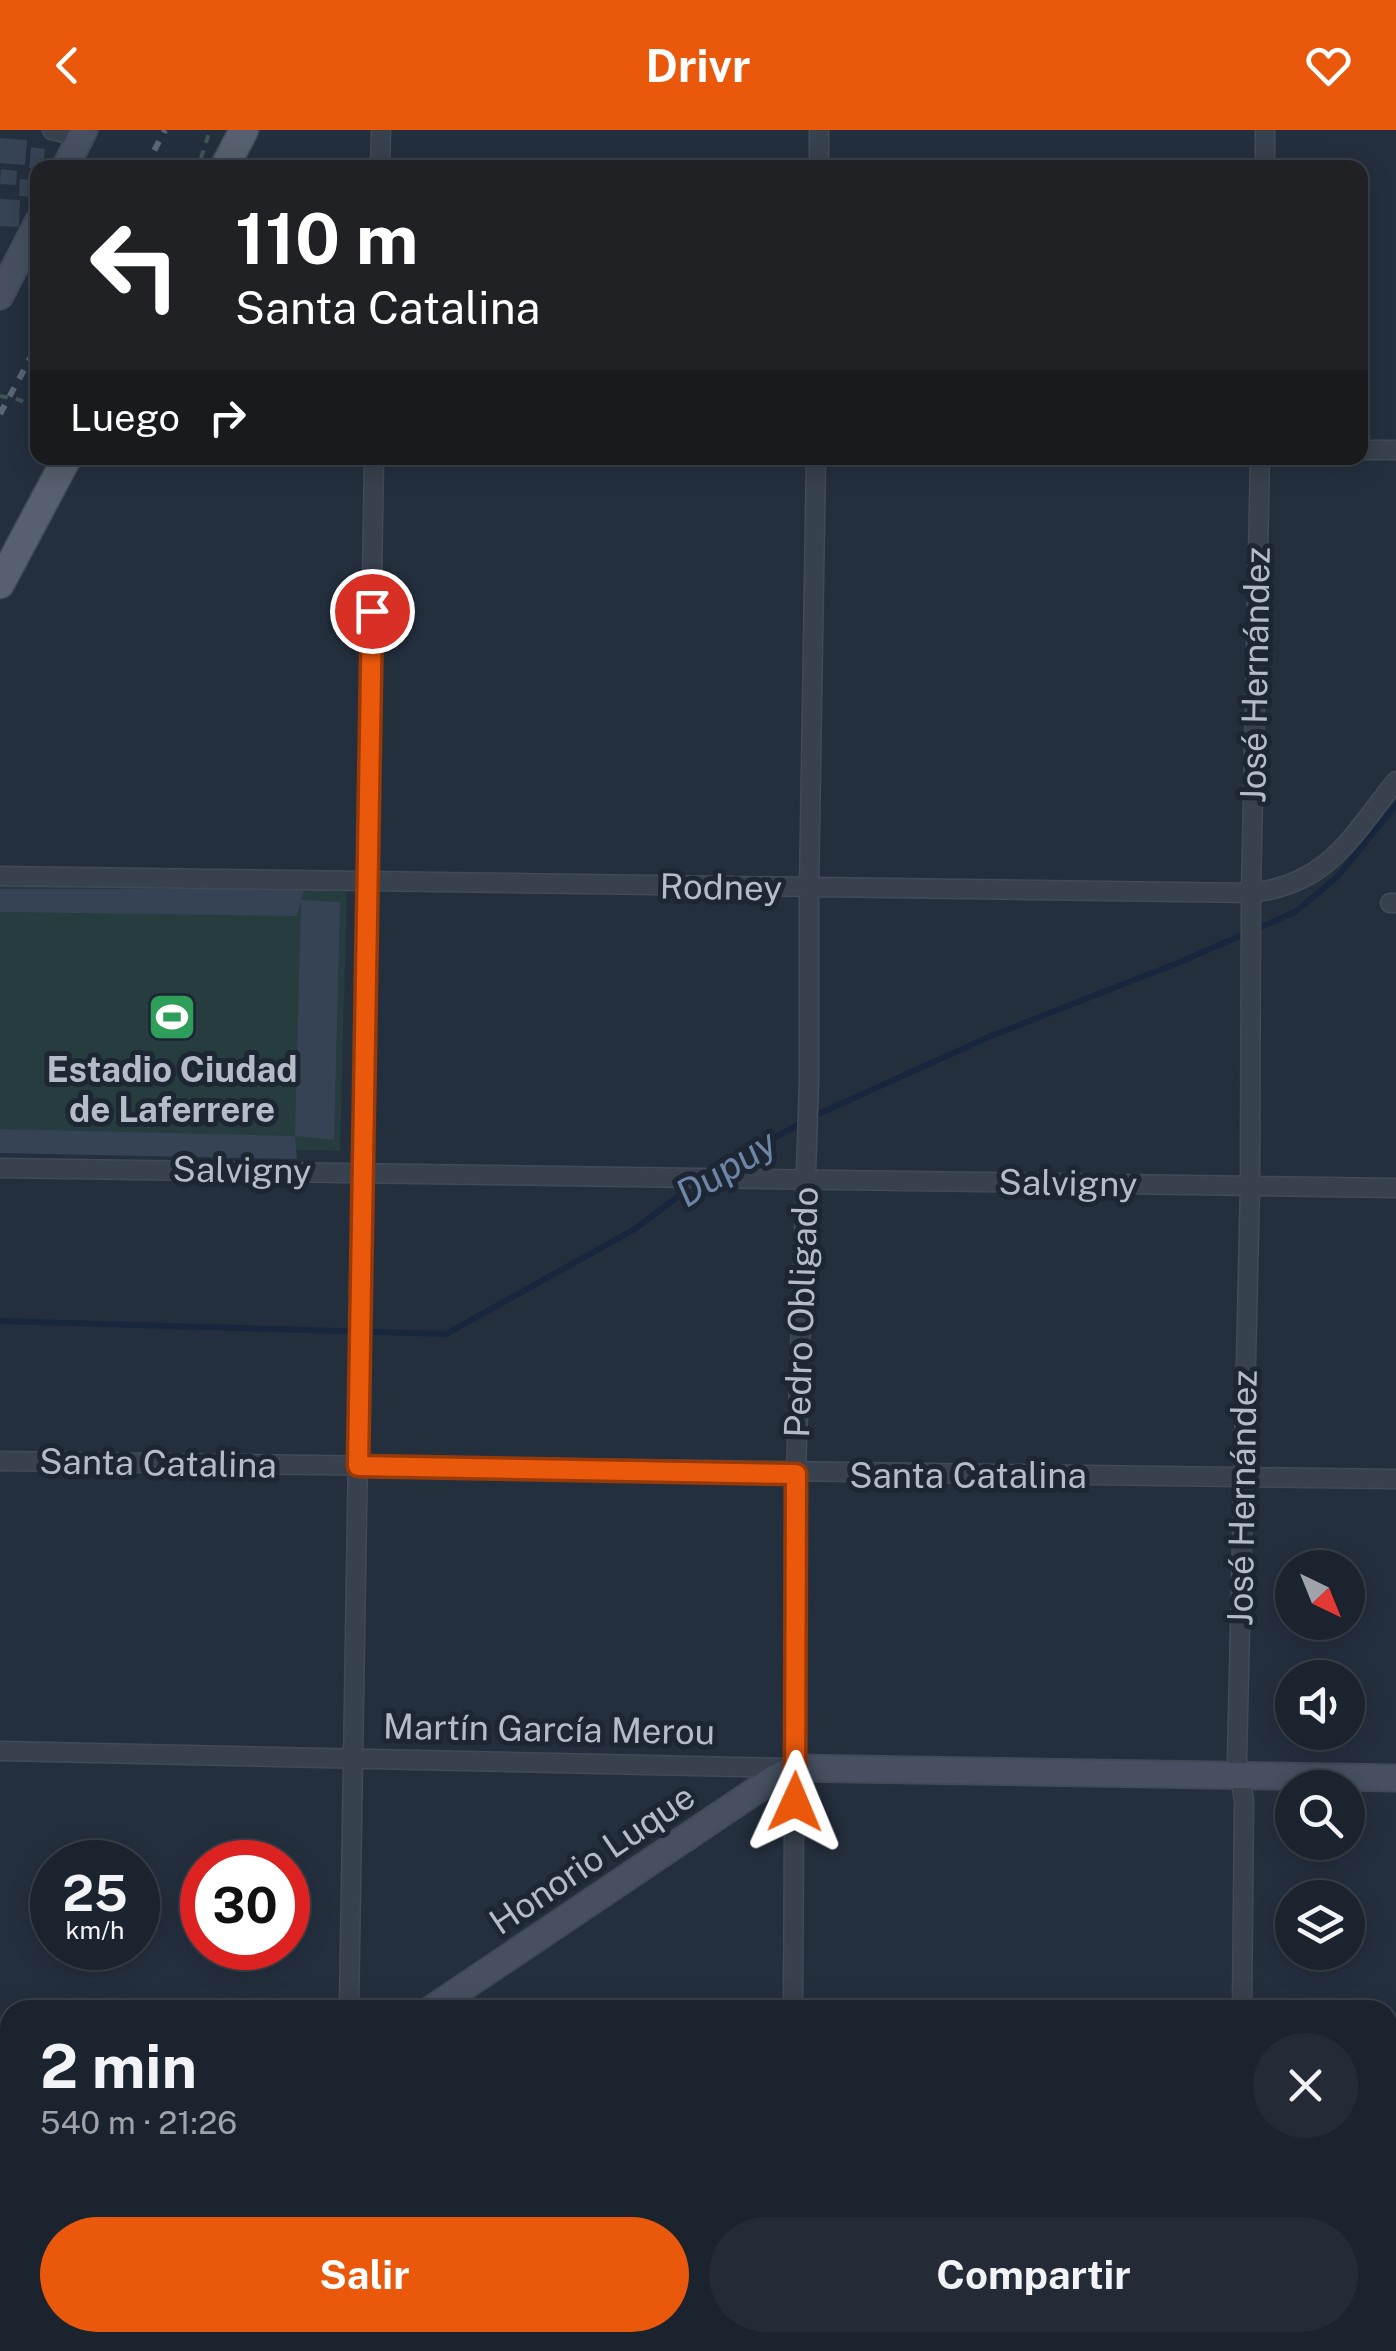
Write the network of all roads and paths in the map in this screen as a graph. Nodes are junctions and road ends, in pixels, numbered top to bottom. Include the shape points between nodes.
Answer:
1 (52, 130) edge
2 (210, 130) edge
3 (244, 130) edge
4 (381, 130) edge
5 (819, 130) edge
6 (1265, 130) edge
7 (82, 134) edge
8 (69, 160) edge
9 (202, 160) edge
10 (228, 160) edge
11 (380, 160) edge
12 (819, 160) edge
13 (1264, 160) edge
14 (30, 238) edge
15 (0, 296) edge
16 (0, 396) edge
17 (30, 407) edge
18 (1368, 450) edge
19 (1396, 450) edge
20 (63, 465) edge
21 (374, 465) edge
22 (816, 465) edge
23 (1260, 465) edge
24 (0, 584) edge
25 (1396, 781) edge
26 (0, 876) edge
27 (368, 880) junction
28 (809, 888) junction
29 (1251, 893) junction
30 (0, 1168) edge
31 (363, 1172) junction
32 (805, 1178) junction
33 (1250, 1186) junction
34 (1396, 1188) edge
35 (0, 1461) edge
36 (358, 1466) junction
37 (796, 1474) junction
38 (1242, 1476) junction
39 (1396, 1480) edge
40 (0, 1751) edge
41 (353, 1761) junction
42 (796, 1768) junction
43 (1240, 1776) junction
44 (1396, 1778) edge
45 (349, 2000) edge
46 (445, 2000) edge
47 (794, 2000) edge
48 (1242, 2000) edge

1 - 7 street
2 - 9 path
3 - 10 main road
4 - 11 street
5 - 12 street
6 - 13 street
7 - 8 street
14 - 15 street
16 - 17 path
18 - 19 street
20 - 24 main road
21 - 27 street
22 - 28 street
23 - 29 street, José Hernández
25 - 29 street, Rodney via 1335,858 1294,885
26 - 27 street, Rodney
27 - 28 street, Rodney
27 - 31 street
28 - 29 street, Rodney
28 - 32 street, Pedro Obligado
29 - 33 street, José Hernández
30 - 31 street, Salvigny
31 - 32 street, Salvigny
31 - 36 street
32 - 33 street, Salvigny
32 - 37 street, Pedro Obligado
33 - 34 street, Salvigny
33 - 38 street, José Hernández
35 - 36 street, Santa Catalina
36 - 37 street, Santa Catalina
36 - 41 street
37 - 38 street, Santa Catalina
37 - 42 street, Pedro Obligado
38 - 39 street, Santa Catalina
38 - 43 street, José Hernández
40 - 41 street, Martín García Merou
41 - 42 street, Martín García Merou
41 - 45 street
42 - 43 street, Martín García Merou
42 - 46 street, Honorio Luque
42 - 47 street, Pedro Obligado
43 - 44 street, Martín García Merou
43 - 48 street, José Hernández

